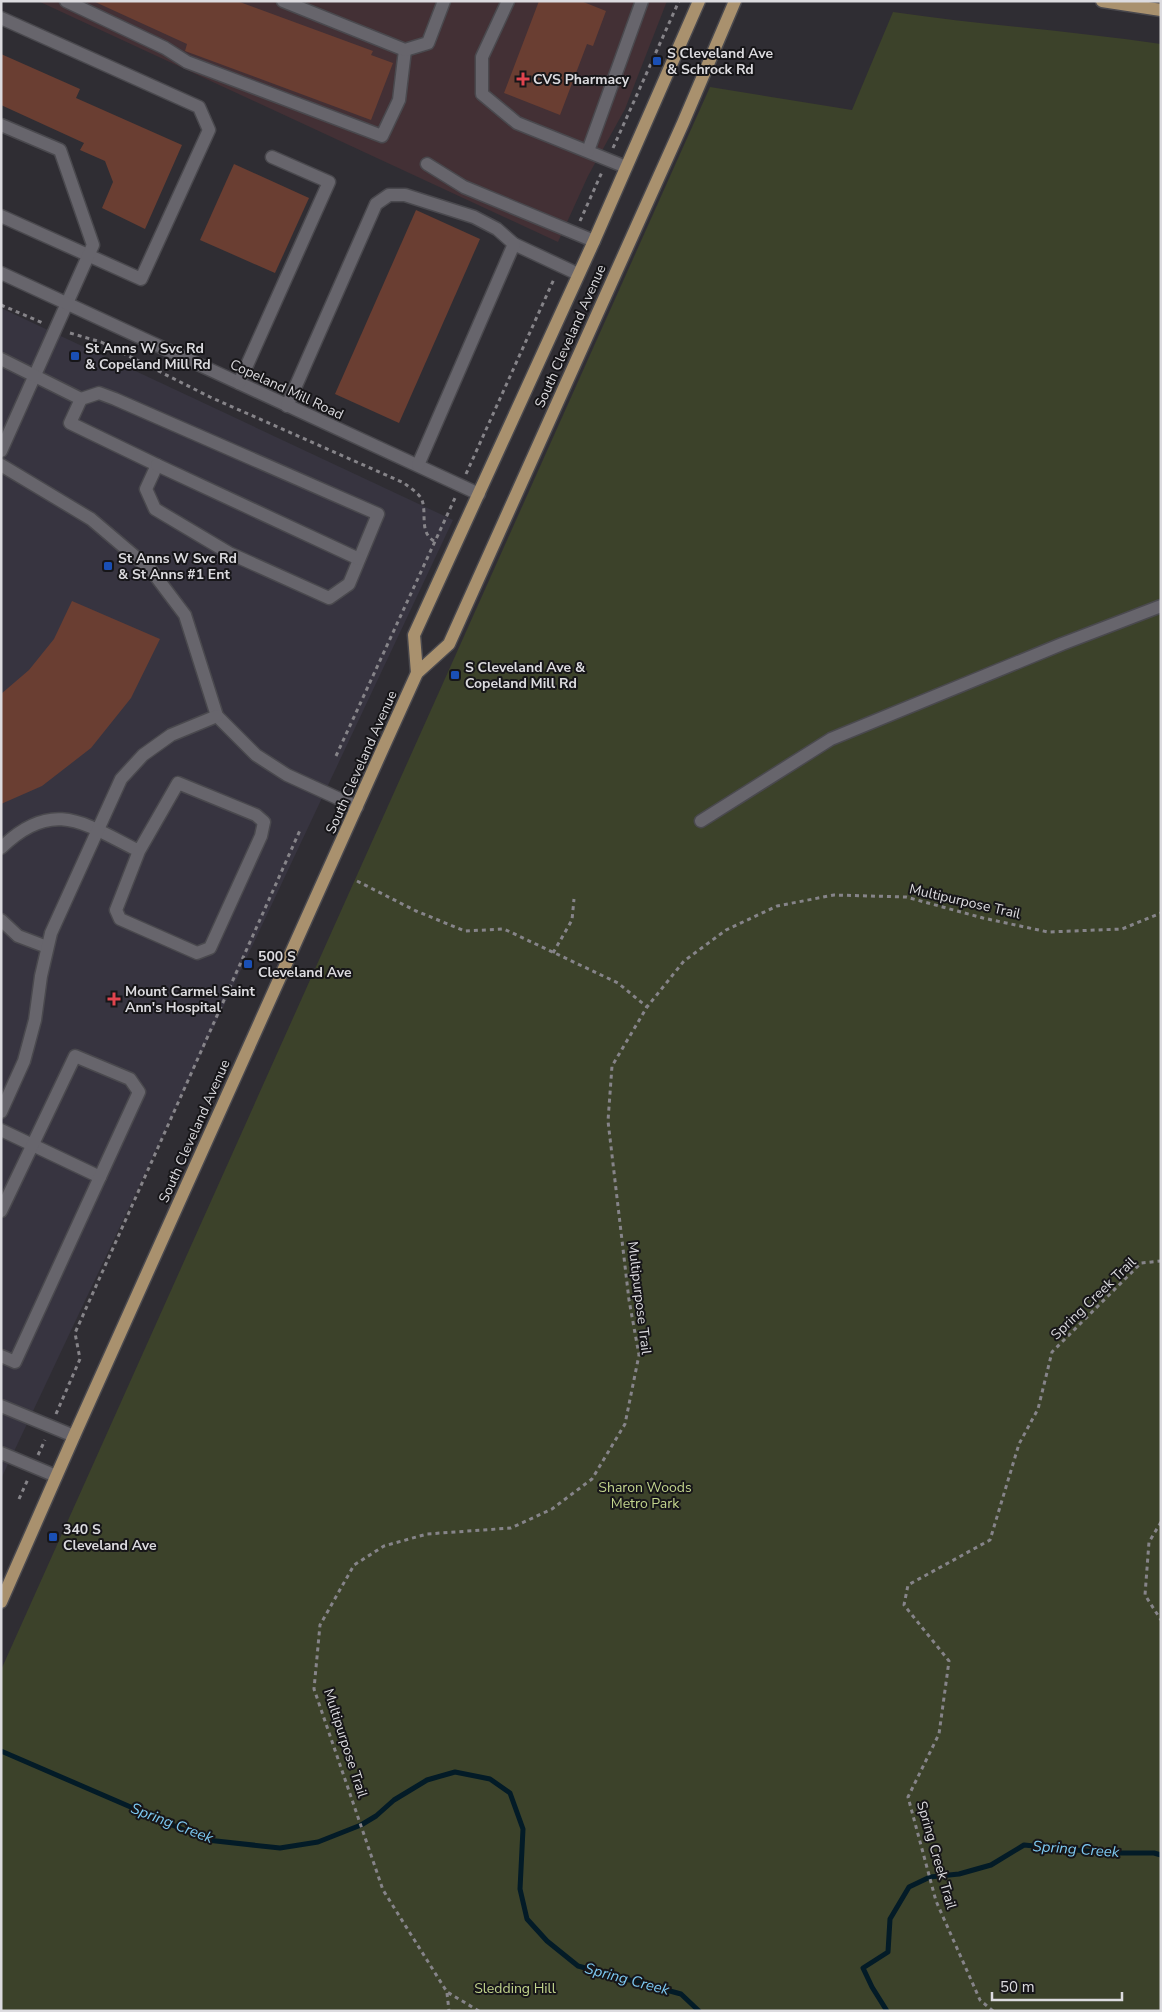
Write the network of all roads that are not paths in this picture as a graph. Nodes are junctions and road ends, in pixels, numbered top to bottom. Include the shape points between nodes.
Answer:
1 (66, 1) edge
2 (283, 1) edge
3 (444, 1) edge
4 (508, 1) edge
5 (642, 1) edge
6 (699, 1) edge
7 (735, 1) edge
8 (1102, 1) edge
9 (1161, 10) edge
10 (1, 18) edge
11 (405, 50) junction
12 (1, 125) edge
13 (588, 151) junction
14 (272, 157) dead end
15 (427, 164) dead end
16 (626, 167) junction
17 (1, 216) edge
18 (594, 241) junction
19 (514, 244) junction
20 (88, 255) junction
21 (1, 273) edge
22 (578, 274) junction
23 (66, 302) junction
24 (1, 359) edge
25 (35, 374) junction
26 (239, 383) junction
27 (81, 399) junction
28 (287, 406) junction
29 (1, 452) edge
30 (1, 465) edge
31 (156, 465) junction
32 (418, 465) junction
33 (479, 494) junction
34 (359, 559) junction
35 (1161, 606) edge
36 (417, 673) junction
37 (217, 716) junction
38 (356, 807) junction
39 (701, 821) dead end
40 (97, 830) junction
41 (7, 837) edge
42 (1, 848) edge
43 (140, 851) junction
44 (1, 920) edge
45 (47, 947) junction
46 (1, 1112) edge
47 (1, 1130) edge
48 (32, 1146) junction
49 (100, 1177) junction
50 (1, 1211) edge
51 (1, 1356) edge
52 (1, 1406) edge
53 (74, 1436) junction
54 (1, 1453) edge
55 (56, 1476) junction
56 (1, 1602) edge

1 - 11 street via 165,48 187,62 382,136 399,100
2 - 11 street
3 - 11 street via 428,43
4 - 13 street via 482,58 482,94 517,123
5 - 13 street
6 - 16 main road, South Cleveland Avenue
7 - 36 main road, South Cleveland Avenue via 449,644
8 - 9 main road
10 - 20 street via 199,107 209,130 141,278
12 - 20 street via 60,150 93,245
13 - 16 street
14 - 26 street via 329,182
15 - 18 street via 464,187
16 - 18 main road, South Cleveland Avenue
17 - 20 street
18 - 22 main road, South Cleveland Avenue
19 - 22 street
19 - 28 street via 497,229 474,217 405,196 389,195 376,204
19 - 32 street
20 - 23 street
21 - 23 street, Copeland Mill Road
22 - 33 main road, South Cleveland Avenue
23 - 25 street
23 - 26 street, Copeland Mill Road
24 - 25 street
25 - 27 street
25 - 29 street
26 - 28 street, Copeland Mill Road
27 - 31 street via 70,423
27 - 34 street via 99,393 115,398 378,514
28 - 32 street, Copeland Mill Road
30 - 37 street via 91,519 151,570 185,615
31 - 34 street
31 - 34 street via 146,489 156,509 229,553 329,598 349,584
32 - 33 street, Copeland Mill Road
33 - 36 main road, South Cleveland Avenue via 414,635
35 - 39 street via 831,738
36 - 38 main road, South Cleveland Avenue
37 - 38 street via 256,755 287,774
37 - 40 street via 171,734 142,755 121,778
38 - 53 main road, South Cleveland Avenue
40 - 41 street via 62,818 47,819
40 - 43 street
40 - 45 street via 50,933
41 - 42 street
43 - 43 street via 178,783 256,815 264,822 261,836 210,948 196,953 120,920 116,910
44 - 45 street via 18,936
45 - 46 street via 35,1020 24,1061
47 - 48 street
48 - 49 street
48 - 49 street via 75,1056 130,1078 139,1092
48 - 50 street
49 - 51 street via 15,1362
52 - 53 street
53 - 55 main road, South Cleveland Avenue
54 - 55 street
55 - 56 main road, South Cleveland Avenue

